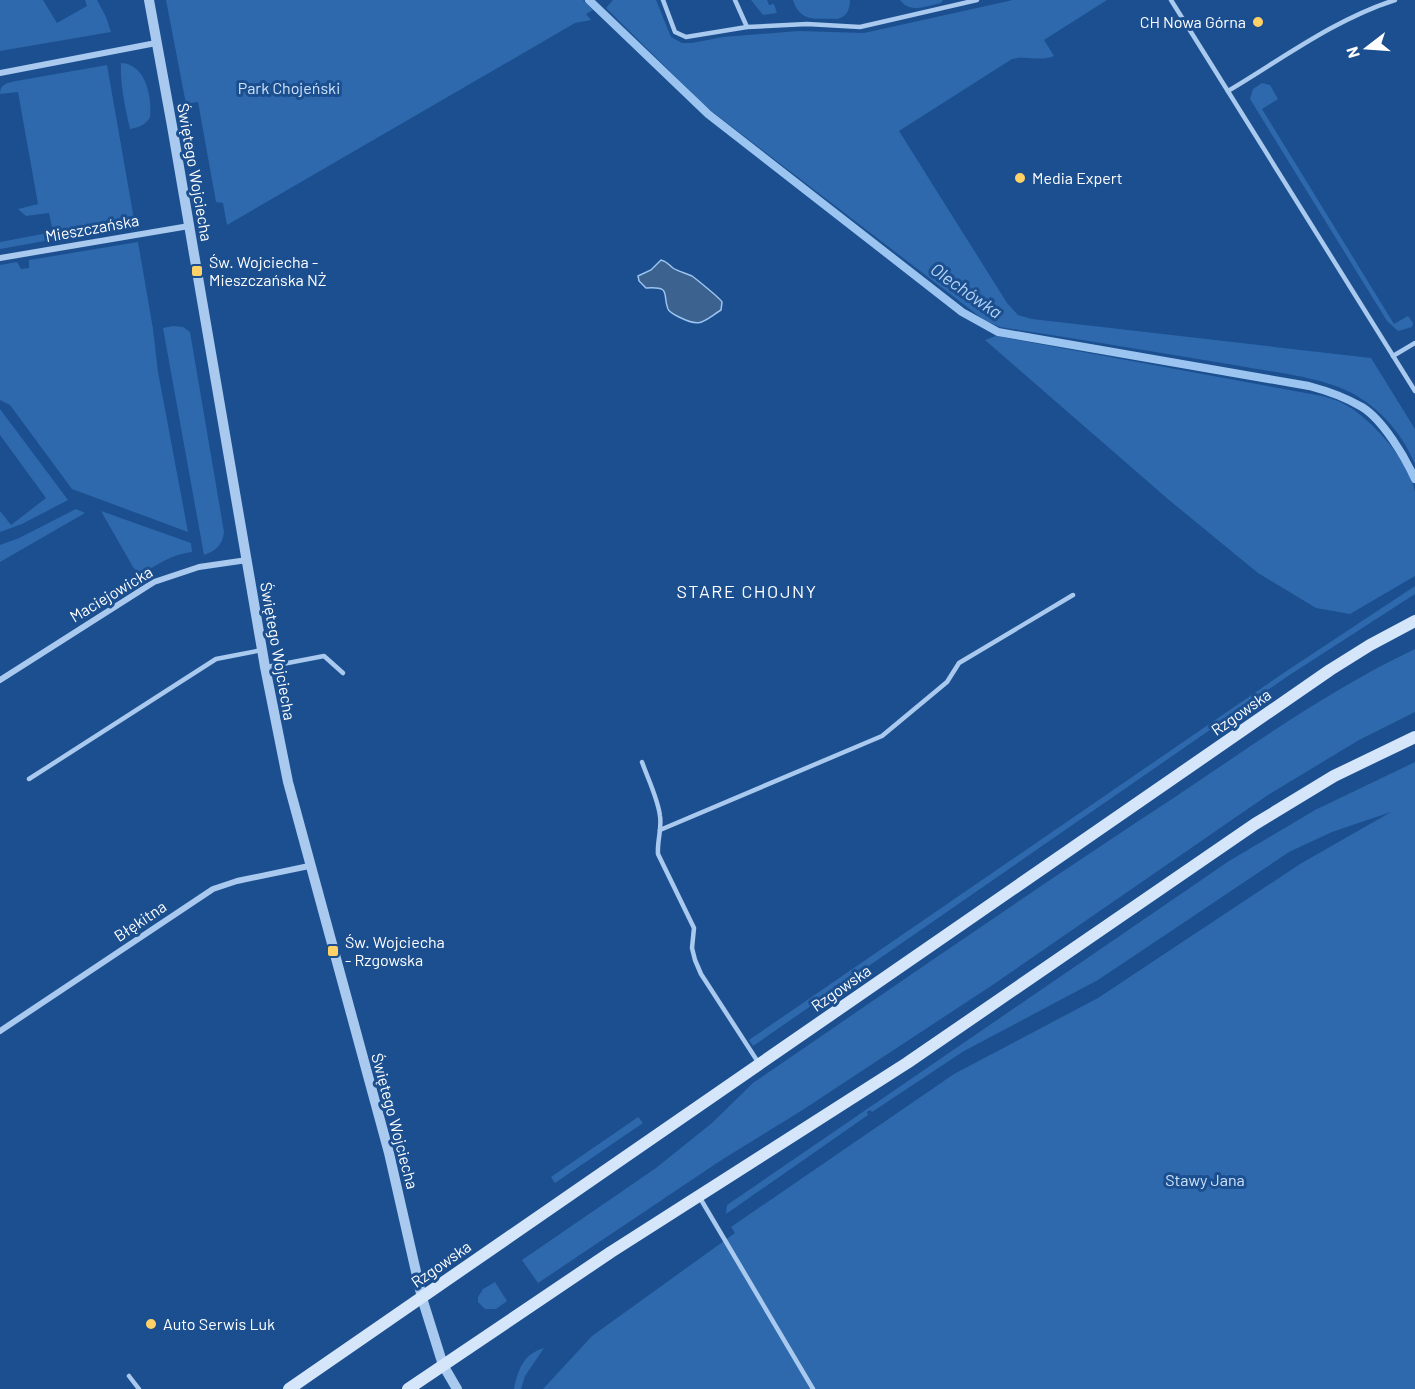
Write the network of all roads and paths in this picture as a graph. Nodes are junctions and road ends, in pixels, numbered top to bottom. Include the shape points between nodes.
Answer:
1 (148, 0) edge
2 (663, 0) edge
3 (735, 0) edge
4 (977, 0) edge
5 (1171, 0) edge
6 (1395, 0) edge
7 (747, 27) junction
8 (156, 42) junction
9 (0, 73) edge
10 (1228, 91) junction
11 (189, 226) junction
12 (0, 258) edge
13 (1415, 343) edge
14 (1394, 356) junction
15 (1415, 391) edge
16 (247, 560) junction
17 (1073, 595) dead end
18 (1415, 621) edge
19 (262, 650) junction
20 (265, 667) junction
21 (344, 673) dead end
22 (0, 680) edge
23 (1415, 736) edge
24 (642, 762) dead end
25 (29, 779) dead end
26 (660, 830) junction
27 (309, 866) junction
28 (0, 1031) edge
29 (759, 1064) junction
30 (699, 1196) junction
31 (422, 1298) junction
32 (443, 1365) junction
33 (129, 1376) dead end
34 (139, 1389) edge
35 (289, 1389) edge
36 (408, 1389) edge
37 (457, 1389) edge
38 (813, 1389) edge

1 - 8 street, Świętego Wojciecha
2 - 7 lane via 675,32 686,37
3 - 7 lane
4 - 7 lane via 860,27
5 - 10 lane
6 - 10 lane via 1339,23
8 - 9 street
8 - 11 street, Świętego Wojciecha
10 - 14 lane
11 - 12 street, Mieszczańska
11 - 16 street, Świętego Wojciecha
13 - 14 lane
14 - 15 lane
16 - 19 street, Świętego Wojciecha
16 - 22 street, Maciejowicka via 199,567 154,582
17 - 26 lane via 959,663 946,682 882,736
18 - 29 main road, Rzgowska via 1330,670
19 - 20 street, Świętego Wojciecha
19 - 25 lane via 216,659
20 - 21 lane via 324,656
20 - 27 street, Świętego Wojciecha
23 - 30 main road via 1334,776 1255,824 907,1063
24 - 26 lane via 660,815
26 - 29 lane via 658,854 694,928 695,960
27 - 28 street, Błękitna via 213,889
27 - 31 street, Świętego Wojciecha via 386,1142
29 - 31 main road, Rzgowska
30 - 32 main road
30 - 38 lane
31 - 32 street, Świętego Wojciecha
31 - 35 main road, Rzgowska
32 - 36 main road
32 - 37 street, Świętego Wojciecha
33 - 34 lane

